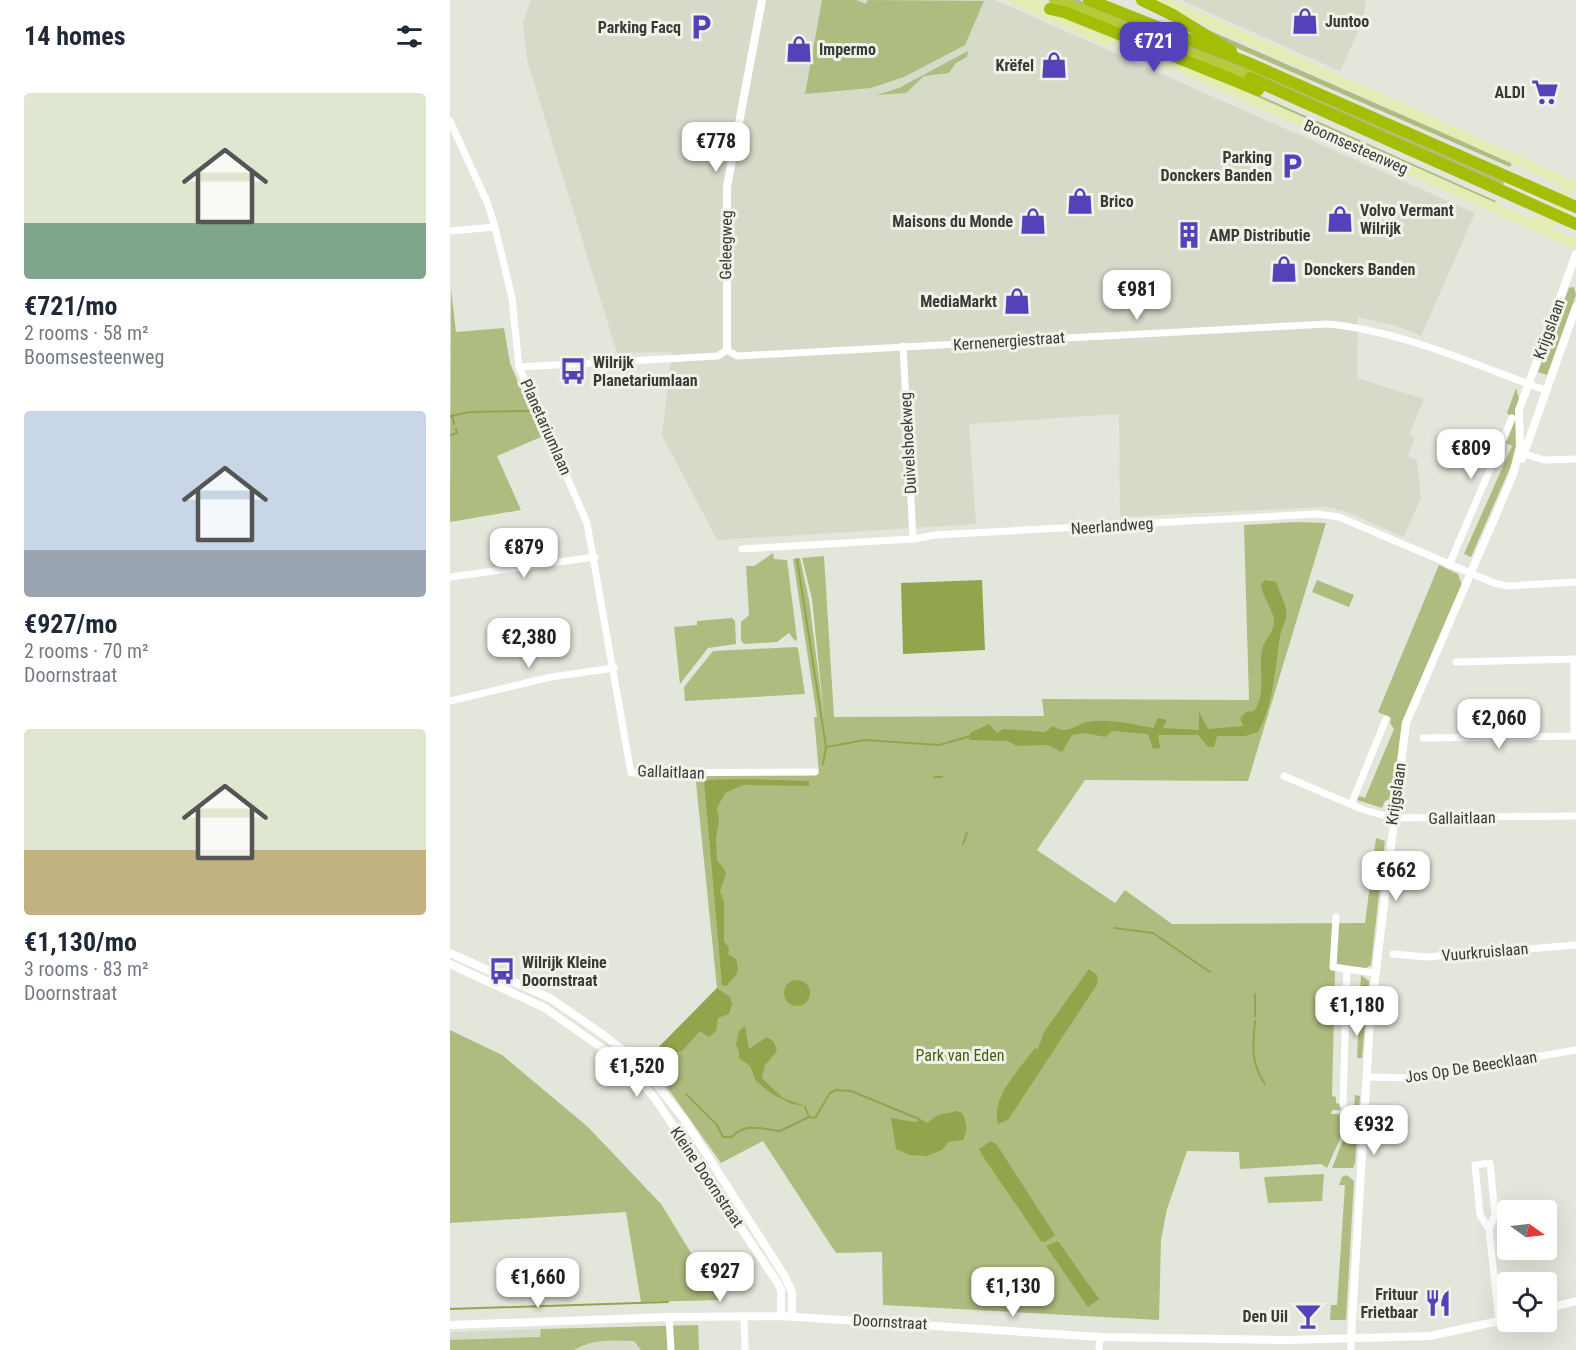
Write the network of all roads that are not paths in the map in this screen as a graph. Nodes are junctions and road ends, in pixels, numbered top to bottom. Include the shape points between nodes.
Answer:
1 (762, 0) edge
2 (1014, 0) edge
3 (1028, 0) edge
4 (1089, 0) edge
5 (1142, 0) edge
6 (1161, 0) edge
7 (1052, 5) edge
8 (1136, 50) junction
9 (1246, 62) junction
10 (1318, 111) junction
11 (450, 121) edge
12 (1564, 182) junction
13 (1576, 188) edge
14 (1576, 207) edge
15 (1529, 224) junction
16 (1576, 224) edge
17 (495, 227) junction
18 (450, 231) edge
19 (1576, 244) edge
20 (1576, 254) edge
21 (1576, 307) edge
22 (903, 346) junction
23 (727, 350) junction
24 (519, 367) junction
25 (1528, 384) junction
26 (1547, 391) junction
27 (1512, 418) dead end
28 (1524, 454) junction
29 (1576, 459) edge
30 (1513, 475) junction
31 (914, 539) junction
32 (742, 549) dead end
33 (595, 557) junction
34 (1449, 565) junction
35 (1470, 574) junction
36 (450, 577) edge
37 (1576, 582) edge
38 (1575, 659) edge
39 (1456, 662) dead end
40 (614, 668) junction
41 (450, 701) edge
42 (1386, 719) dead end
43 (1575, 736) edge
44 (1424, 738) dead end
45 (815, 772) dead end
46 (1284, 776) dead end
47 (1351, 805) junction
48 (1576, 816) edge
49 (1393, 818) junction
50 (1336, 917) dead end
51 (1576, 945) edge
52 (450, 953) edge
53 (1393, 954) dead end
54 (450, 964) edge
55 (1347, 969) junction
56 (1374, 973) junction
57 (1576, 1050) edge
58 (1366, 1077) junction
59 (1343, 1104) dead end
60 (1489, 1229) junction
61 (1497, 1282) edge
62 (1576, 1301) edge
63 (1557, 1306) edge
64 (744, 1316) junction
65 (781, 1316) junction
66 (669, 1317) junction
67 (792, 1317) junction
68 (1497, 1322) edge
69 (450, 1325) edge
70 (1100, 1337) junction
71 (1351, 1338) junction
72 (671, 1350) edge
73 (745, 1350) edge
74 (1099, 1350) edge
75 (1351, 1350) edge

1 - 23 street, Geleegweg via 727,187
2 - 8 main road, Boomsesteenweg
3 - 7 main road, Boomsesteenweg
4 - 9 highway
5 - 9 highway via 1194,27
6 - 12 main road
7 - 8 main road, Boomsesteenweg
7 - 10 highway via 1250,78
7 - 10 highway via 1296,106
8 - 15 main road, Boomsesteenweg
9 - 14 highway
10 - 16 highway
11 - 17 street, Planetariumlaan
12 - 13 main road
12 - 15 main road via 1566,192 1557,217 1551,222
15 - 19 main road, Boomsesteenweg
17 - 18 street
17 - 24 street, Planetariumlaan via 512,298
20 - 25 street, Krijgslaan
21 - 26 street, Krijgslaan
22 - 23 street, Kernenergiestraat via 737,356
22 - 25 street, Kernenergiestraat via 1327,324 1391,336
22 - 31 street, Duivelshoekweg
23 - 24 street, Kernenergiestraat via 718,356
24 - 33 street, Planetariumlaan via 587,523
25 - 26 street, Kernenergiestraat
25 - 30 street, Krijgslaan via 1519,410 1520,446
26 - 28 street, Krijgslaan
27 - 34 street
28 - 29 street via 1544,460
28 - 30 street, Krijgslaan
30 - 35 street, Krijgslaan
31 - 32 street, Neerlandweg
31 - 34 street, Neerlandweg via 1317,514 1339,517
33 - 36 street
33 - 40 street, Planetariumlaan
34 - 35 street, Neerlandweg
35 - 37 street, Neerlandweg via 1508,586
35 - 49 street, Krijgslaan via 1406,723
38 - 39 street
38 - 43 street
40 - 41 street via 551,676
40 - 45 street, Gallaitlaan via 631,773
42 - 47 street, Krijgslaan
43 - 44 street
46 - 47 street, Gallaitlaan
47 - 49 street, Gallaitlaan
48 - 49 street, Gallaitlaan
49 - 56 street, Krijgslaan
50 - 55 street via 1334,967
51 - 53 street, Vuurkruislaan via 1426,957
52 - 67 street, Kleine Doornstraat via 550,998 640,1064 684,1119 784,1275 792,1292
54 - 65 street, Kleine Doornstraat via 564,1019 637,1076 777,1282 781,1290
55 - 56 street
55 - 59 street
56 - 58 street, Krijgslaan
57 - 58 street, Jos Op De Beecklaan via 1413,1078
58 - 71 street, Krijgslaan
60 - 60 street via 1495,1215 1490,1163 1475,1165 1480,1215
60 - 61 street
62 - 63 street
64 - 65 street, Doornstraat
64 - 66 street, Doornstraat
64 - 73 street
65 - 67 street, Doornstraat
66 - 69 street, Doornstraat
66 - 72 street
67 - 70 street, Doornstraat
68 - 71 street, Doornstraat via 1430,1336
70 - 71 street, Doornstraat
70 - 74 street
71 - 75 street, Krijgslaan

